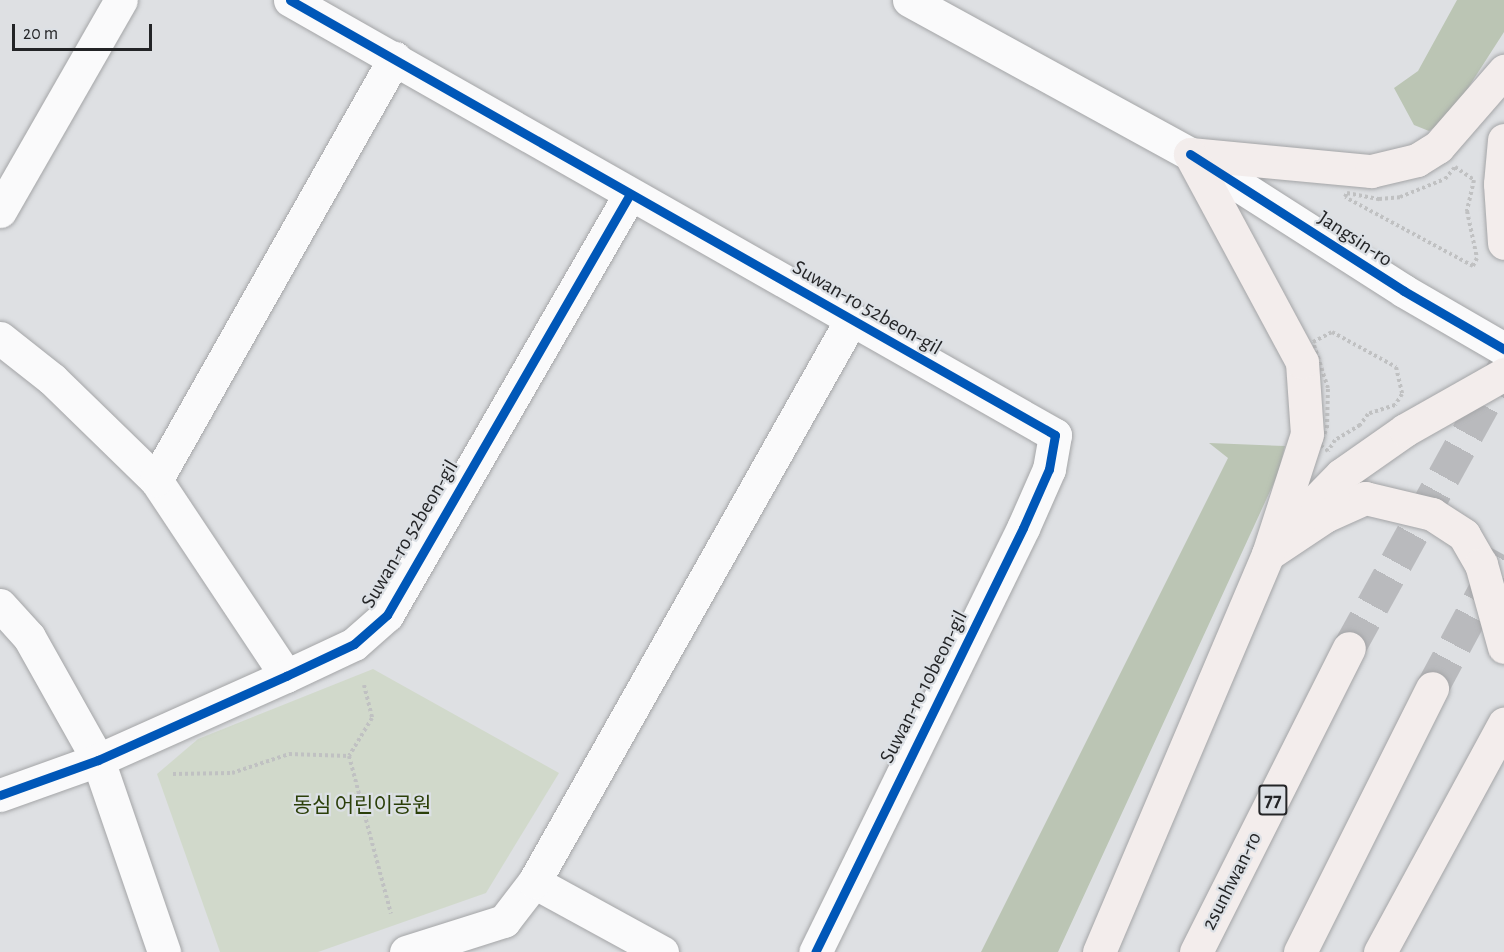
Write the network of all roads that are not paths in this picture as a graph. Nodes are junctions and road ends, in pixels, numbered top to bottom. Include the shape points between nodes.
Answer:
1 (121, 0) edge
2 (290, 0) edge
3 (909, 0) edge
4 (395, 58) junction
5 (1504, 71) edge
6 (1504, 140) edge
7 (1190, 154) junction
8 (630, 194) junction
9 (0, 211) edge
10 (1504, 243) edge
11 (851, 320) junction
12 (0, 338) edge
13 (1504, 349) edge
14 (1504, 374) edge
15 (1055, 435) joint
16 (156, 480) junction
17 (1268, 554) junction
18 (0, 605) edge
19 (1504, 647) edge
20 (1349, 648) tunnel mouth
21 (286, 676) junction
22 (1432, 688) tunnel mouth
23 (1504, 724) edge
24 (98, 760) junction
25 (0, 795) edge
26 (534, 882) junction
27 (164, 952) edge
28 (406, 952) edge
29 (662, 952) edge
30 (814, 952) edge
31 (1099, 952) edge
32 (1196, 952) edge
33 (1300, 952) edge
34 (1380, 952) edge

1 - 9 street
2 - 4 street, Suwan-ro 52beon-gil
3 - 7 street, Jangsin-ro
4 - 8 street, Suwan-ro 52beon-gil
4 - 16 street
5 - 7 highway via 1438,147 1417,160 1371,171
6 - 10 highway via 1500,184
7 - 13 street, Jangsin-ro via 1404,291
7 - 17 highway via 1302,362 1307,434
8 - 11 street, Suwan-ro 52beon-gil
8 - 21 street, Suwan-ro 52beon-gil via 387,615 354,644
11 - 15 street, Suwan-ro 52beon-gil
11 - 26 street, Suwan-ro 52beon-gil
12 - 16 street via 52,379
14 - 17 highway via 1405,430 1341,475
15 - 30 street, Suwan-ro 10beon-gil via 1049,469 1023,528
16 - 21 street
17 - 19 highway via 1325,516 1365,498 1432,514 1464,535 1481,564
17 - 31 highway
18 - 24 street via 28,636
20 - 32 highway, 2sunhwan-ro / 77
21 - 24 street, Suwan-ro 52beon-gil
22 - 33 highway
23 - 34 highway
24 - 25 street, Suwan-ro 52beon-gil
24 - 27 street
26 - 28 street, Suwan-ro 52beon-gil via 504,921
26 - 29 street

